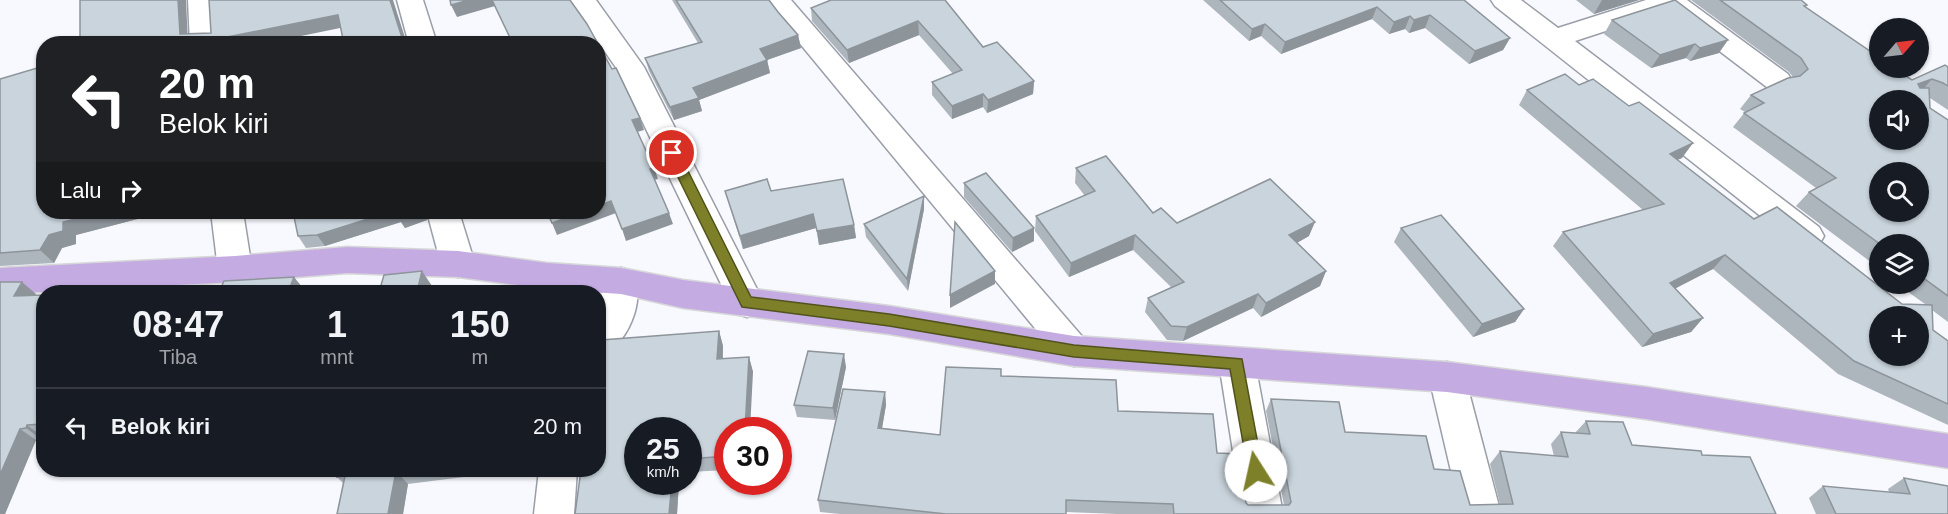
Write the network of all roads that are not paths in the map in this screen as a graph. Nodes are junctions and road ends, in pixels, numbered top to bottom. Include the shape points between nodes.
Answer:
1 (201, 0) edge
2 (410, 0) edge
3 (582, 0) edge
4 (777, 0) edge
5 (1504, 0) edge
6 (203, 36) edge
7 (421, 36) edge
8 (1553, 39) junction
9 (1778, 81) edge
10 (228, 219) edge
11 (445, 219) edge
12 (1827, 251) edge
13 (458, 264) junction
14 (235, 269) junction
15 (0, 280) edge
16 (621, 281) junction
17 (747, 303) junction
18 (606, 334) edge
19 (1074, 351) junction
20 (1237, 363) junction
21 (1447, 376) junction
22 (1948, 451) edge
23 (557, 477) edge
24 (554, 514) edge
25 (1263, 514) edge
26 (1481, 514) edge

1 - 6 street
2 - 7 street
3 - 17 street via 630,67
4 - 19 street
5 - 8 street
8 - 9 street via 1671,1
8 - 12 street
10 - 14 street
11 - 13 street
13 - 14 main road via 347,260
13 - 16 main road
14 - 15 main road
16 - 17 main road
16 - 18 street via 619,311
17 - 19 main road via 889,320
19 - 20 main road
20 - 21 main road
20 - 25 street
21 - 22 main road
21 - 26 street
23 - 24 street

